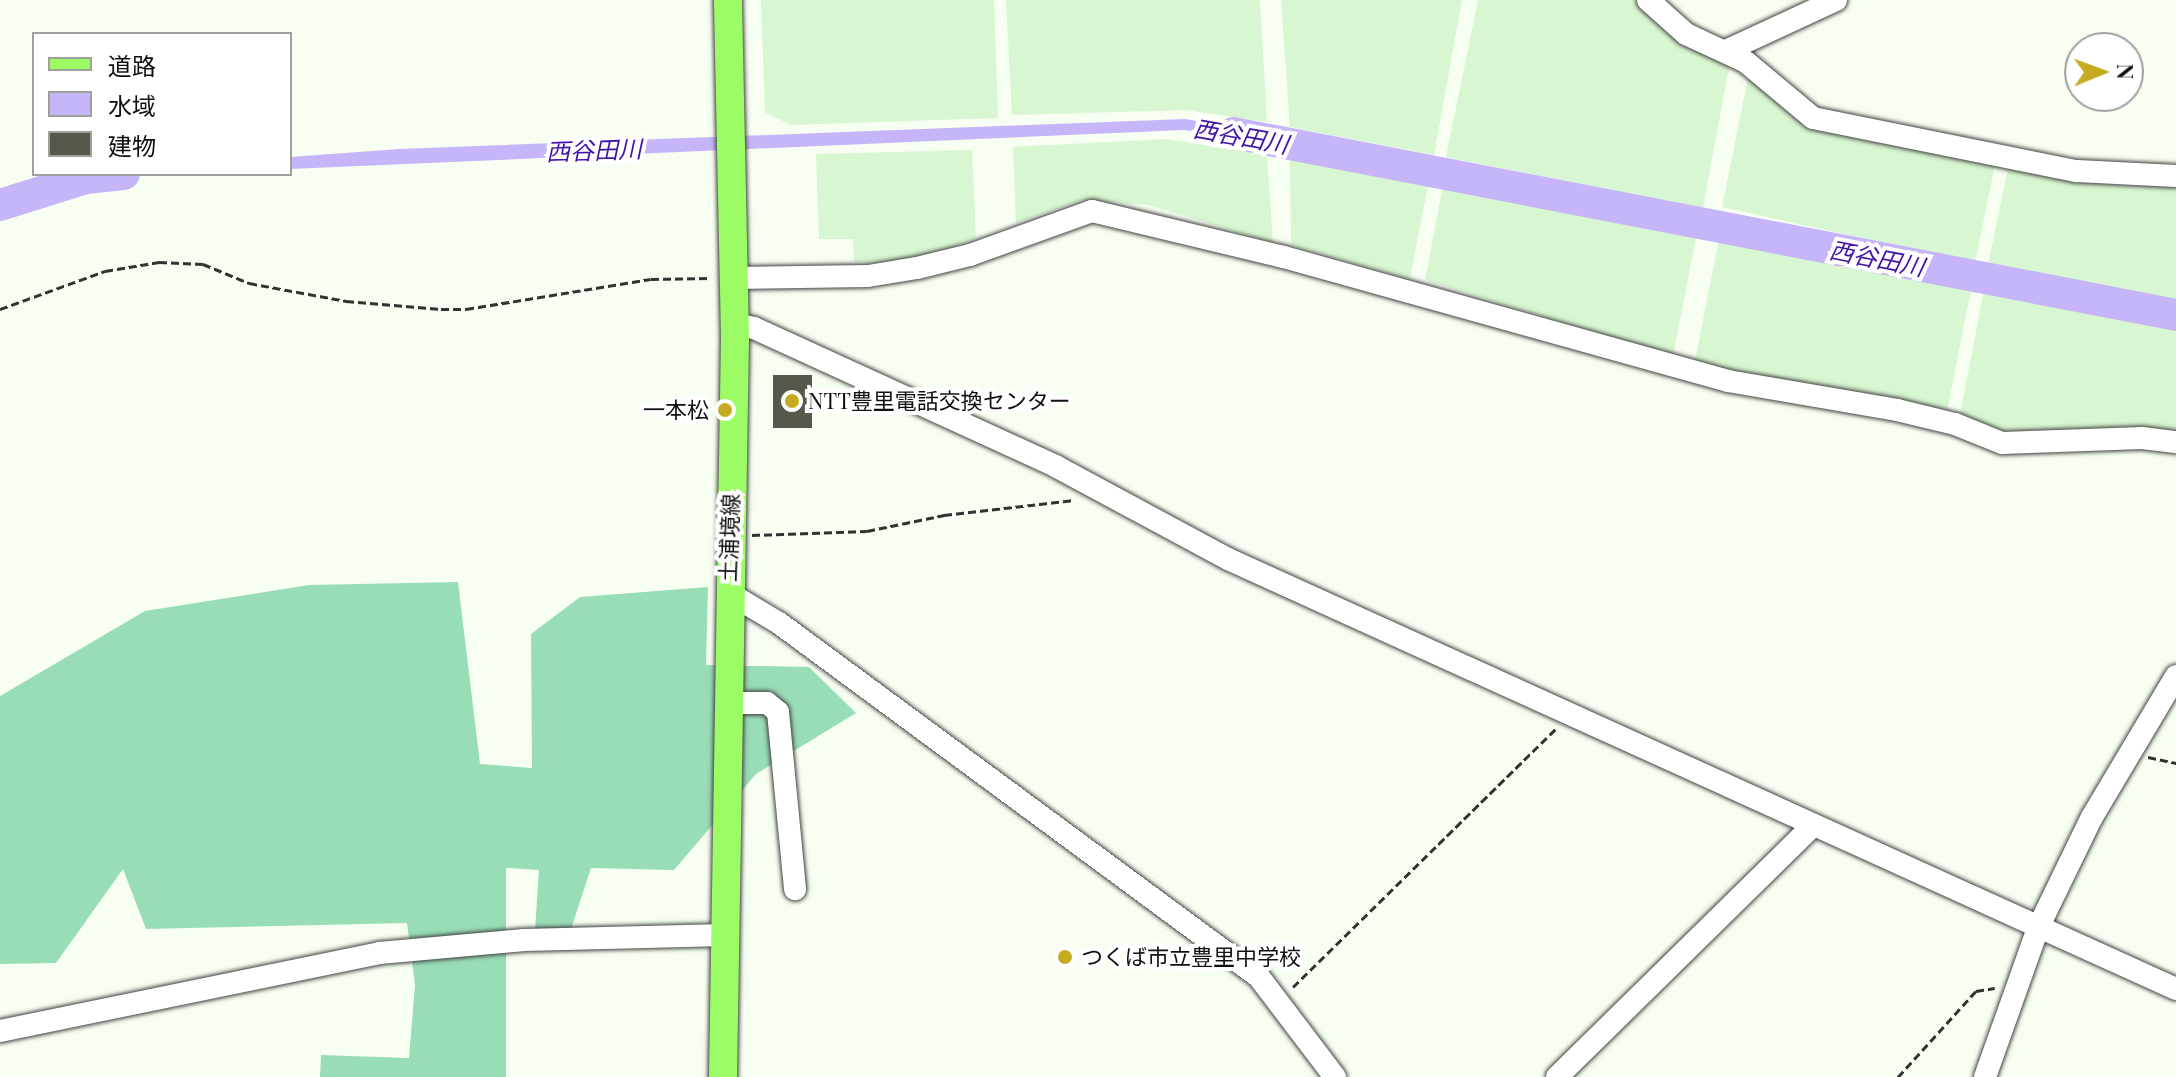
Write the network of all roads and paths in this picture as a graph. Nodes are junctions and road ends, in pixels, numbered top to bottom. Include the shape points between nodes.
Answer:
1 (728, 0) edge
2 (1648, 0) edge
3 (1836, 0) edge
4 (1728, 50) junction
5 (2176, 176) edge
6 (734, 278) junction
7 (0, 309) edge
8 (734, 324) junction
9 (2176, 442) edge
10 (1104, 492) junction
11 (730, 535) junction
12 (728, 598) junction
13 (2176, 676) edge
14 (727, 703) junction
15 (1570, 715) junction
16 (2130, 753) junction
17 (2176, 763) edge
18 (1812, 826) junction
19 (795, 889) dead end
20 (2038, 928) junction
21 (726, 935) junction
22 (2176, 989) edge
23 (2012, 991) junction
24 (1280, 1000) junction
25 (0, 1031) edge
26 (723, 1077) edge
27 (1335, 1077) edge
28 (1557, 1077) edge
29 (1898, 1077) edge
30 (1985, 1077) edge

1 - 6 main road, 土浦境線
2 - 4 street via 1686,34
3 - 4 street
4 - 5 street via 1813,118 2077,171
6 - 7 path via 651,279 441,309 346,301 249,283 203,264 159,262 105,271
6 - 8 main road, 土浦境線
6 - 9 street via 868,276 917,268 970,255 1092,211 1284,257 1728,381 1897,410 1955,424 2002,443 2142,438
8 - 10 street via 754,328
8 - 11 main road, 土浦境線
10 - 11 path via 867,531
10 - 15 street via 1228,559
11 - 12 main road, 土浦境線
12 - 14 main road, 土浦境線
12 - 24 street via 779,623 1259,977
13 - 16 street
14 - 19 street via 767,703 778,712
14 - 21 main road, 土浦境線
15 - 18 street
15 - 24 path
16 - 17 path
16 - 20 street
18 - 20 street
18 - 28 street
20 - 22 street
20 - 23 street
21 - 25 street via 539,939 379,953
21 - 26 main road, 土浦境線
23 - 29 path via 1976,991
23 - 30 street
24 - 27 street

